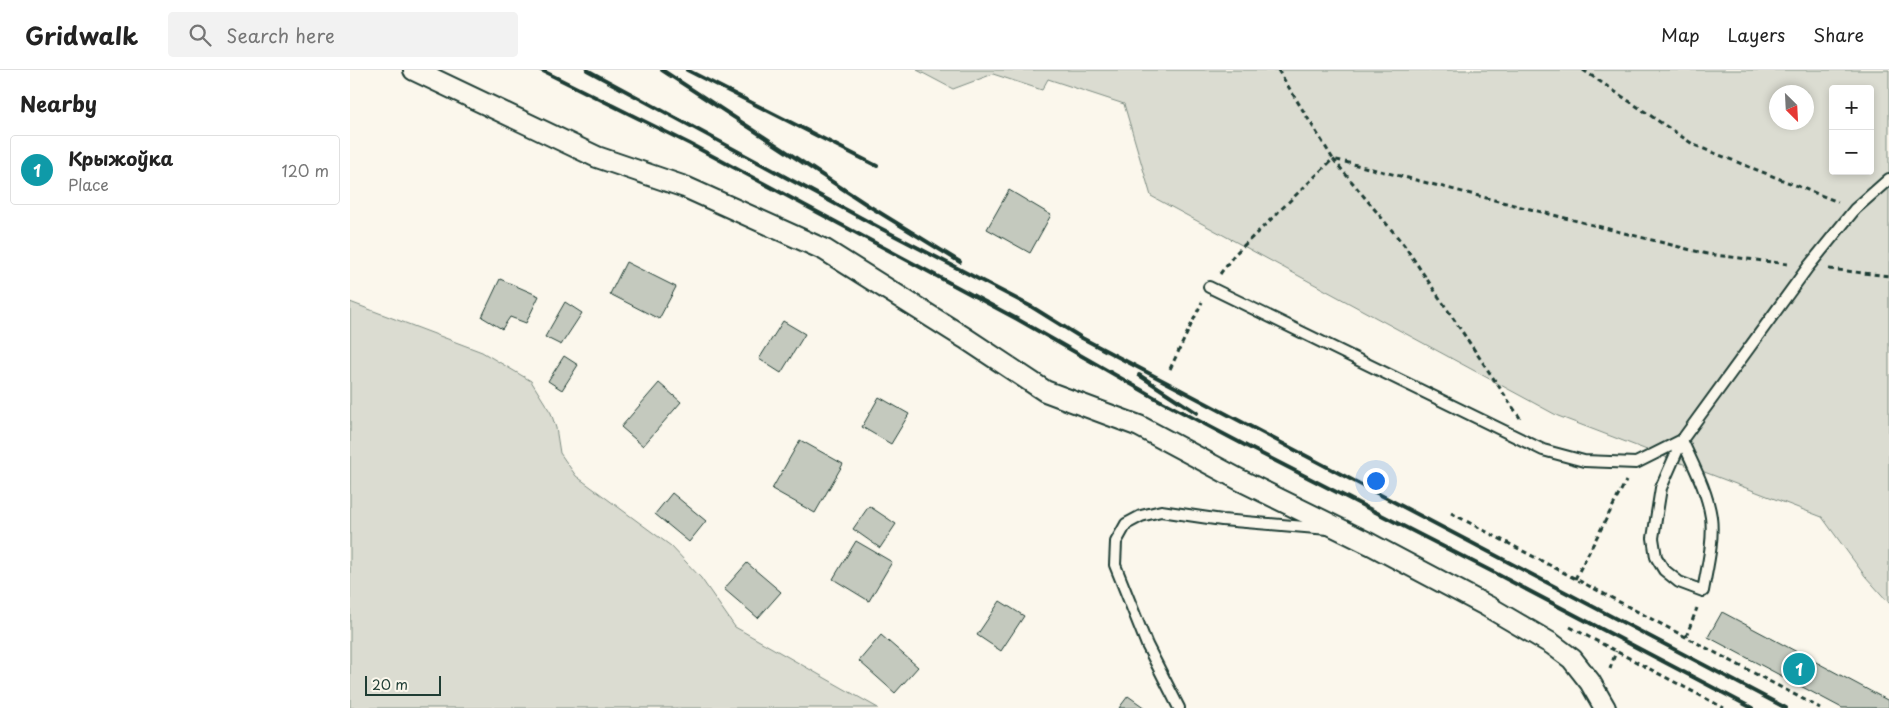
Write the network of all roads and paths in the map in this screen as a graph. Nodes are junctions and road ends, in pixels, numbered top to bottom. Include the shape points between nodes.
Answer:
1 (414, 70) edge
2 (1278, 70) edge
3 (1583, 70) edge
4 (1333, 159) junction
5 (1889, 179) edge
6 (1855, 209) junction
7 (1808, 267) junction
8 (1889, 276) edge
9 (1209, 287) junction
10 (1170, 369) dead end
11 (1520, 418) dead end
12 (1682, 440) junction
13 (1636, 463) junction
14 (1451, 513) dead end
15 (1341, 530) junction
16 (1575, 579) junction
17 (1702, 591) junction
18 (1563, 623) dead end
19 (1686, 637) junction
20 (1179, 708) edge
21 (1605, 708) edge
22 (1724, 708) edge
23 (1820, 708) edge

1 - 15 street via 597,157 685,187 825,250 1045,391 1139,426
2 - 4 path
3 - 6 path via 1694,145
4 - 7 path via 1707,254
4 - 9 path via 1234,256
4 - 11 path via 1404,246
5 - 6 lane
6 - 7 lane
7 - 8 path
7 - 12 lane
9 - 10 path
9 - 13 lane via 1543,450 1584,461
12 - 13 lane
12 - 17 lane via 1704,489 1711,518 1710,550
12 - 17 lane via 1661,488 1653,538 1656,557 1664,570 1679,582
13 - 16 path
14 - 16 path
15 - 20 lane via 1222,520 1161,511 1126,524 1116,542 1115,565 1147,645
15 - 21 street via 1487,606 1552,644 1572,659
16 - 19 path
17 - 19 path
18 - 22 path
19 - 23 path

